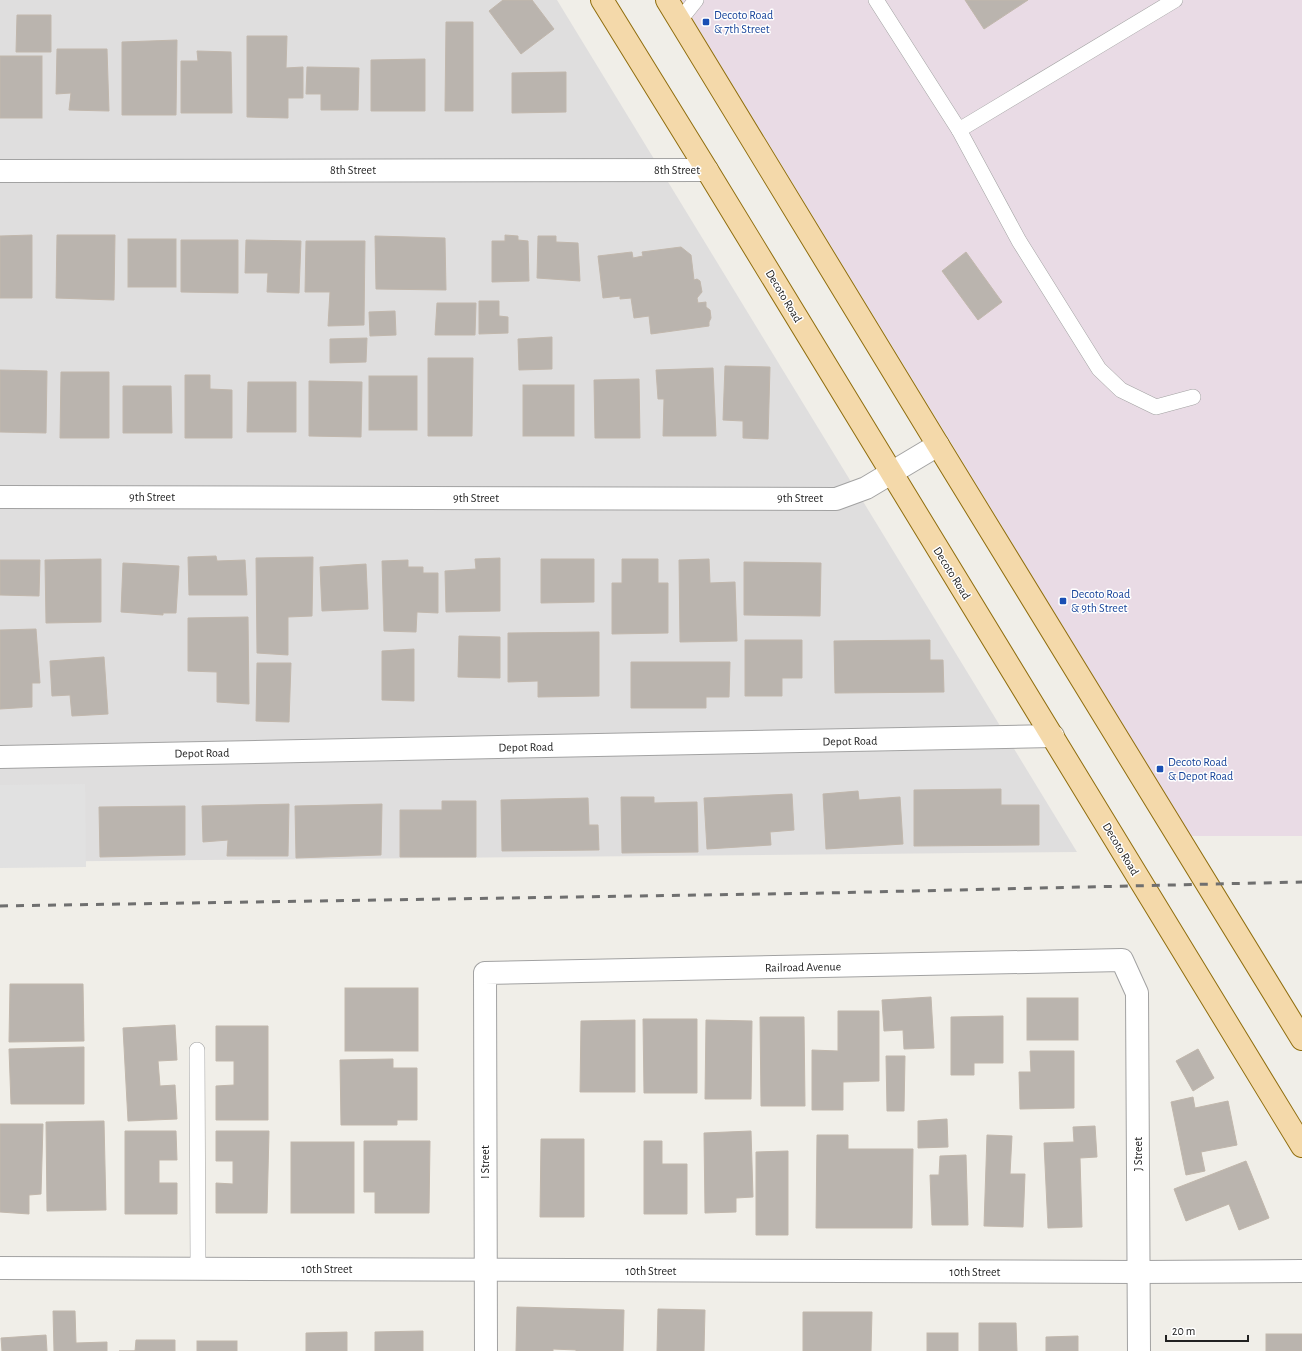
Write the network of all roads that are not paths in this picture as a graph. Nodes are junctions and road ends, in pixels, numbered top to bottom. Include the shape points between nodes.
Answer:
1 (602, 0) edge
2 (667, 0) edge
3 (696, 0) edge
4 (876, 0) edge
5 (1175, 0) edge
6 (680, 20) junction
7 (959, 130) junction
8 (707, 170) junction
9 (0, 171) edge
10 (1193, 397) dead end
11 (938, 445) junction
12 (891, 473) junction
13 (0, 497) edge
14 (1053, 736) junction
15 (0, 756) edge
16 (1122, 960) joint
17 (485, 973) joint
18 (1302, 1039) edge
19 (197, 1050) dead end
20 (1302, 1146) edge
21 (0, 1268) edge
22 (198, 1269) junction
23 (486, 1270) junction
24 (1302, 1271) edge
25 (1138, 1272) junction
26 (486, 1351) edge
27 (1139, 1351) edge

1 - 8 main road, Decoto Road
2 - 6 main road
3 - 6 lane
4 - 7 lane
5 - 7 lane
6 - 11 main road
7 - 10 lane via 1019,241 1099,369 1121,390 1156,407
8 - 9 street, 8th Street
8 - 12 main road, Decoto Road
11 - 12 street, 9th Street
11 - 18 main road
12 - 13 street, 9th Street via 866,488 836,498
12 - 14 main road, Decoto Road
14 - 15 street, Depot Road
14 - 20 main road, Decoto Road
16 - 17 street, Railroad Avenue
16 - 25 street, J Street via 1137,993
17 - 23 street, I Street
19 - 22 lane
21 - 22 street, 10th Street
22 - 23 street, 10th Street
23 - 25 street, 10th Street
23 - 26 street, I Street
24 - 25 street, 10th Street
25 - 27 street, J Street

